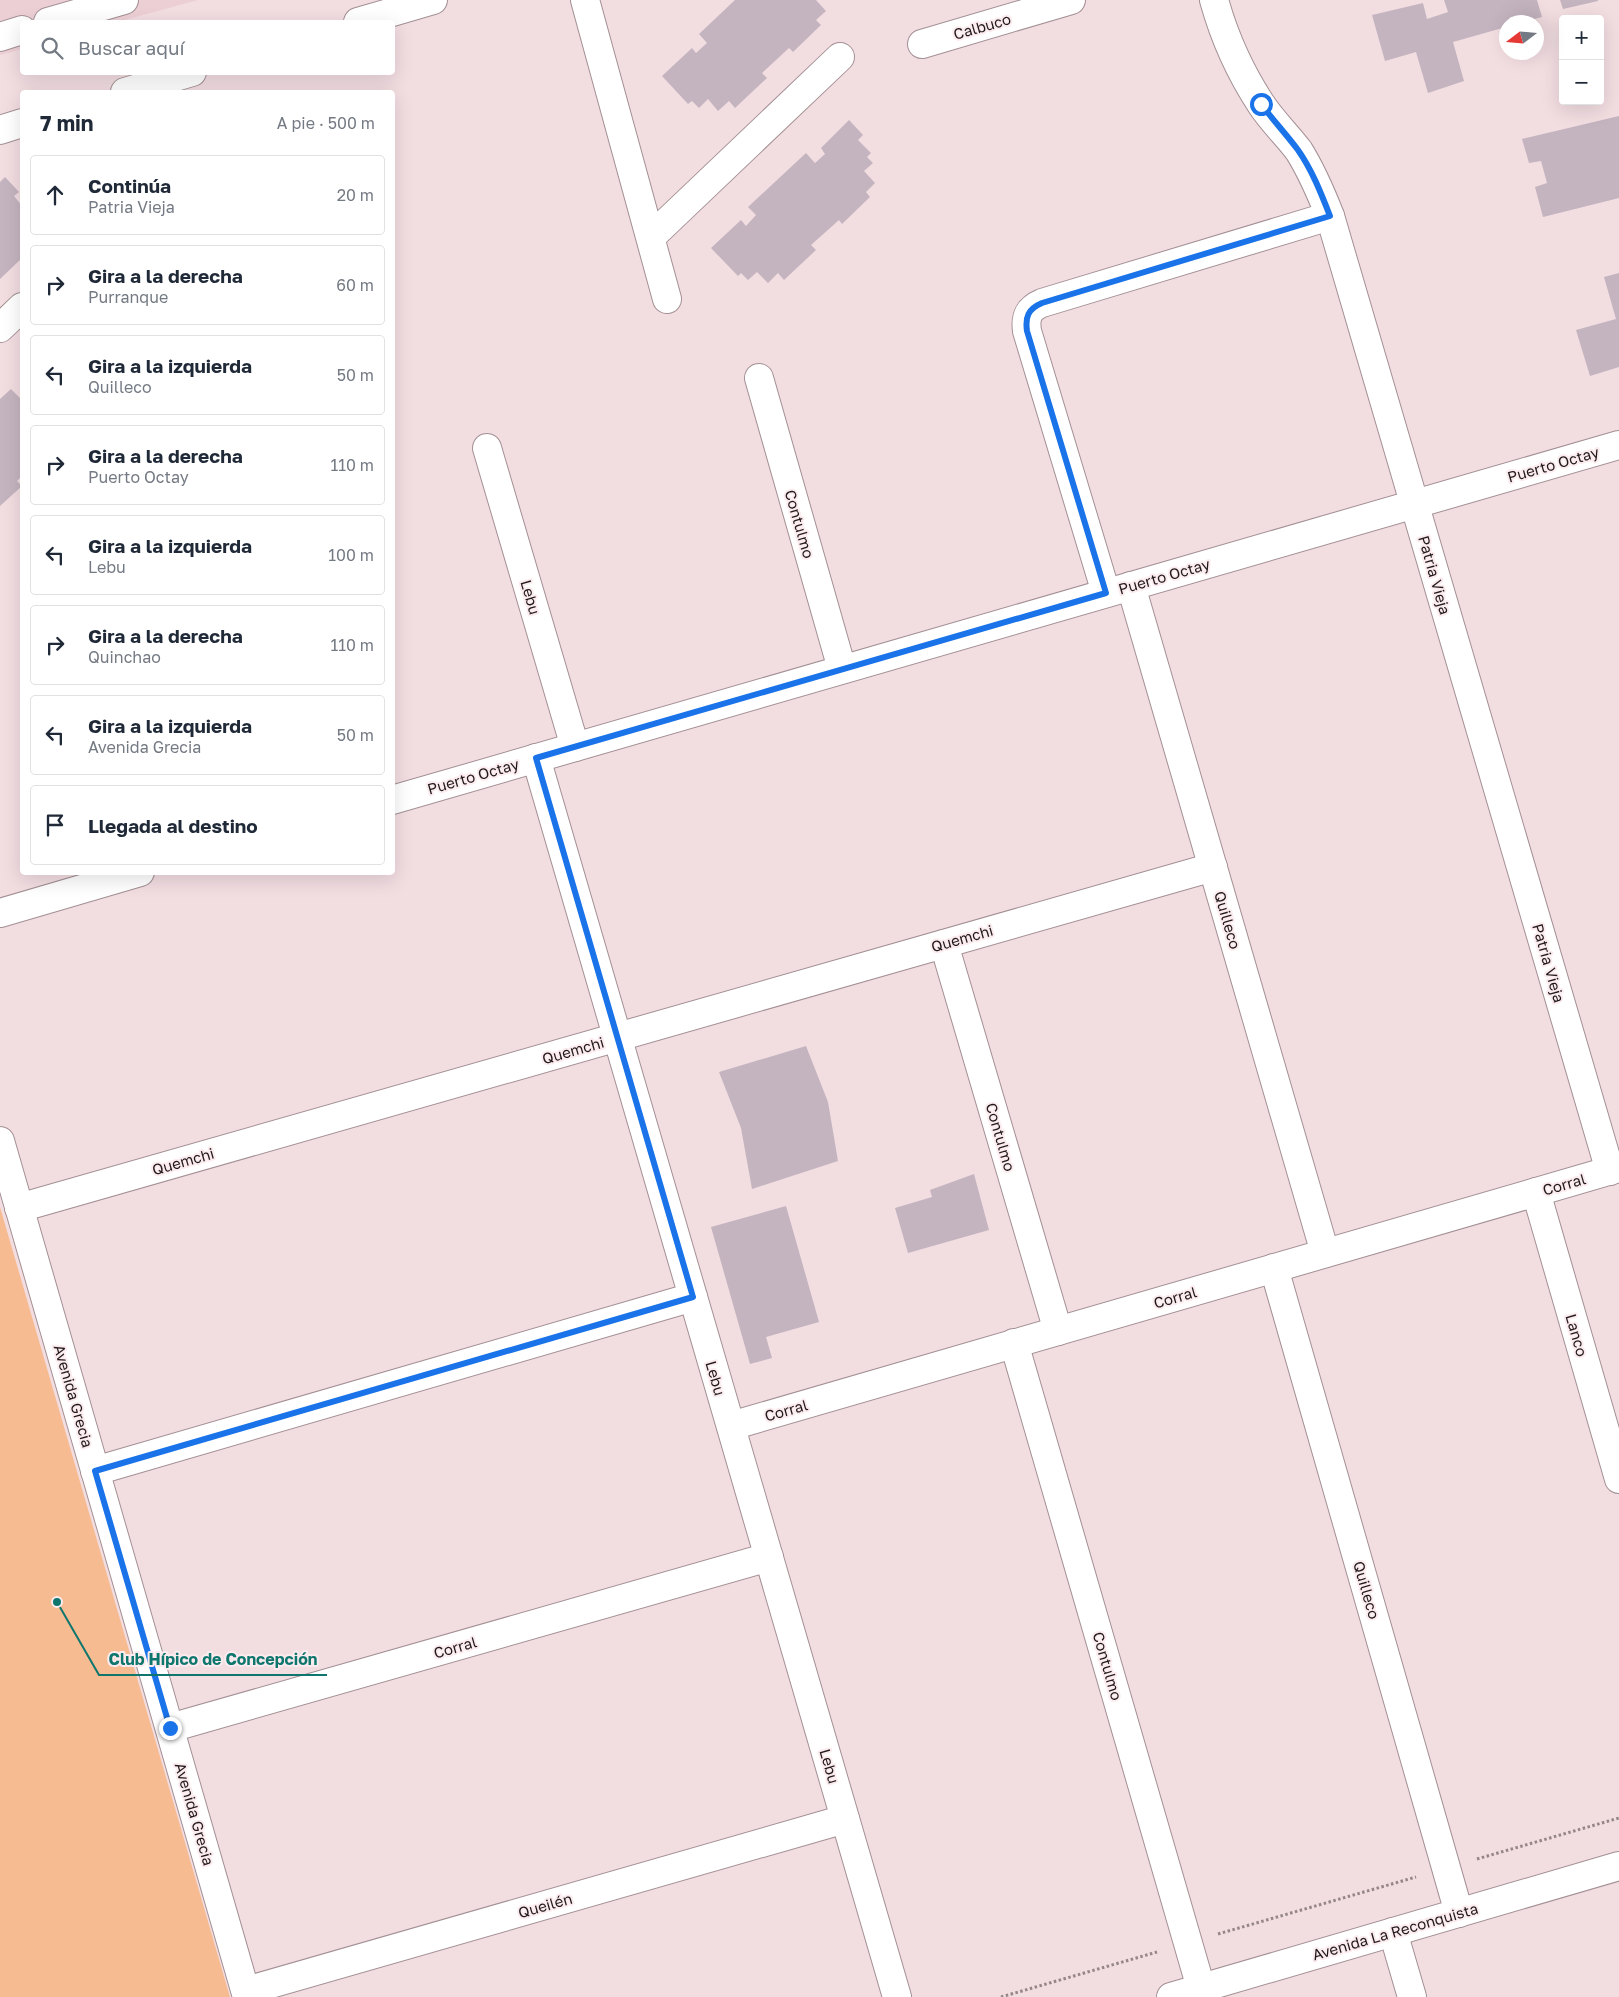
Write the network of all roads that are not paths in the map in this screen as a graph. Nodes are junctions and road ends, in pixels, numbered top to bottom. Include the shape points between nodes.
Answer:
1 (124, 0) edge
2 (433, 0) edge
3 (585, 0) edge
4 (1071, 0) edge
5 (1214, 0) edge
6 (55, 20) edge
7 (365, 20) edge
8 (20, 31) edge
9 (0, 37) edge
10 (922, 44) dead end
11 (840, 57) dead end
12 (182, 75) edge
13 (132, 90) edge
14 (20, 124) edge
15 (0, 130) edge
16 (1330, 216) junction
17 (650, 237) junction
18 (667, 299) dead end
19 (20, 309) edge
20 (0, 328) edge
21 (759, 378) dead end
22 (1619, 445) edge
23 (487, 448) dead end
24 (1415, 504) junction
25 (1119, 590) junction
26 (842, 670) junction
27 (575, 746) junction
28 (536, 758) junction
29 (395, 799) edge
30 (1213, 867) junction
31 (130, 875) edge
32 (0, 913) edge
33 (944, 944) junction
34 (617, 1037) junction
35 (0, 1141) edge
36 (1614, 1169) edge
37 (1536, 1192) junction
38 (19, 1208) junction
39 (1325, 1253) junction
40 (1274, 1268) junction
41 (693, 1297) junction
42 (1058, 1331) junction
43 (1014, 1344) junction
44 (730, 1426) junction
45 (95, 1471) junction
46 (1619, 1479) edge
47 (769, 1556) junction
48 (170, 1728) junction
49 (845, 1818) junction
50 (1619, 1866) edge
51 (1459, 1913) junction
52 (1394, 1932) junction
53 (1202, 1988) junction
54 (246, 1994) edge
55 (897, 1997) edge
56 (1171, 1997) edge
57 (1412, 1997) edge

1 - 6 street
2 - 7 street
3 - 17 street
4 - 10 street, Calbuco
5 - 16 street, Patria Vieja via 1218,17 1246,80 1309,167
8 - 9 street
11 - 17 street
12 - 13 street
14 - 15 street
16 - 24 street, Patria Vieja
16 - 25 street, Quilleco via 1042,303 1028,313 1027,331
17 - 18 street
19 - 20 street
21 - 26 street, Contulmo
22 - 24 street, Puerto Octay
23 - 27 street, Lebu
24 - 25 street, Puerto Octay
24 - 36 street, Patria Vieja
25 - 26 street, Puerto Octay
25 - 30 street, Quilleco
26 - 27 street, Puerto Octay
27 - 28 street, Puerto Octay
28 - 29 street, Puerto Octay
28 - 34 street, Lebu
30 - 33 street, Quemchi
30 - 39 street, Quilleco
31 - 32 street
33 - 34 street, Quemchi
33 - 42 street, Contulmo
34 - 38 street, Quemchi
34 - 41 street, Lebu
35 - 38 street, Avenida Grecia
36 - 37 street, Corral
37 - 39 street, Corral
37 - 46 street, Lanco
38 - 45 street, Avenida Grecia
39 - 40 street, Corral
40 - 42 street, Corral
40 - 51 street, Quilleco
41 - 44 street, Lebu
41 - 45 street
42 - 43 street, Corral
43 - 44 street, Corral
43 - 53 street, Contulmo
44 - 47 street, Lebu
45 - 48 street, Avenida Grecia
47 - 48 street, Corral
47 - 49 street, Lebu
48 - 54 street, Avenida Grecia
49 - 54 street, Queilén
49 - 55 street, Lebu
50 - 51 street, Avenida La Reconquista
51 - 52 street, Avenida La Reconquista
52 - 53 street, Avenida La Reconquista
52 - 57 street
53 - 56 street, Avenida La Reconquista

